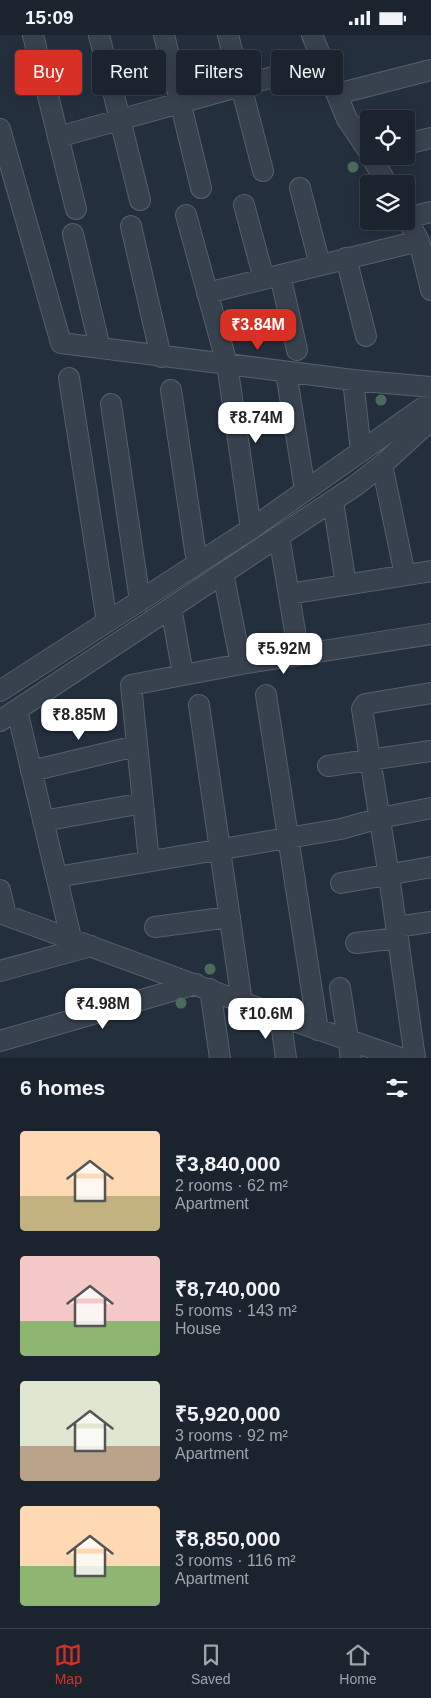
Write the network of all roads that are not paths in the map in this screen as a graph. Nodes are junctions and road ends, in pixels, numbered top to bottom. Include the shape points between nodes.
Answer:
1 (32, 35) edge
2 (99, 35) edge
3 (164, 35) edge
4 (228, 35) edge
5 (312, 35) edge
6 (232, 50) edge
7 (317, 50) edge
8 (431, 70) edge
9 (343, 92) edge
10 (209, 95) edge
11 (243, 95) edge
12 (337, 95) edge
13 (181, 102) junction
14 (120, 119) junction
15 (58, 137) junction
16 (360, 138) edge
17 (431, 138) edge
18 (2, 141) edge
19 (415, 142) edge
20 (263, 171) dead end
21 (201, 188) dead end
22 (300, 188) dead end
23 (140, 199) dead end
24 (244, 205) dead end
25 (76, 209) dead end
26 (431, 212) edge
27 (186, 215) dead end
28 (415, 215) edge
29 (131, 226) dead end
30 (414, 230) edge
31 (73, 234) dead end
32 (419, 241) junction
33 (346, 258) junction
34 (320, 265) junction
35 (272, 277) junction
36 (431, 290) edge
37 (207, 293) junction
38 (366, 336) dead end
39 (100, 347) junction
40 (297, 350) dead end
41 (161, 357) junction
42 (227, 364) junction
43 (286, 372) junction
44 (69, 378) dead end
45 (353, 380) junction
46 (431, 387) edge
47 (171, 390) dead end
48 (431, 402) edge
49 (111, 404) dead end
50 (431, 420) edge
51 (361, 452) junction
52 (382, 465) junction
53 (305, 490) junction
54 (333, 501) junction
55 (251, 529) junction
56 (279, 536) junction
57 (197, 563) junction
58 (431, 571) edge
59 (223, 573) junction
60 (405, 575) junction
61 (346, 585) junction
62 (289, 594) junction
63 (140, 601) junction
64 (171, 608) junction
65 (107, 623) junction
66 (431, 635) edge
67 (299, 655) junction
68 (55, 657) junction
69 (241, 664) junction
70 (183, 674) junction
71 (68, 675) junction
72 (0, 691) edge
73 (431, 693) edge
74 (266, 695) dead end
75 (199, 705) dead end
76 (17, 710) junction
77 (0, 721) edge
78 (136, 746) junction
79 (431, 751) edge
80 (371, 761) junction
81 (328, 766) dead end
82 (31, 771) junction
83 (143, 803) junction
84 (431, 808) edge
85 (380, 818) junction
86 (43, 821) junction
87 (288, 838) junction
88 (220, 848) junction
89 (149, 861) junction
90 (431, 867) edge
91 (389, 876) junction
92 (57, 877) junction
93 (340, 883) dead end
94 (0, 890) edge
95 (3, 914) edge
96 (230, 917) junction
97 (431, 922) edge
98 (155, 927) dead end
99 (397, 932) junction
100 (71, 938) junction
101 (356, 943) dead end
102 (91, 945) junction
103 (0, 971) edge
104 (203, 987) junction
105 (340, 988) dead end
106 (242, 1001) junction
107 (280, 1016) junction
108 (318, 1030) junction
109 (0, 1041) edge
110 (350, 1049) edge
111 (220, 1058) edge
112 (286, 1058) edge
113 (400, 1058) edge
114 (415, 1058) edge

1 - 15 street
2 - 14 street
3 - 13 street
4 - 6 street
5 - 7 street
8 - 9 street
10 - 13 street
11 - 20 street
12 - 16 street via 347,119
13 - 14 street
13 - 21 street
14 - 15 street
14 - 23 street
15 - 25 street
17 - 19 street
18 - 39 street via 59,341
22 - 34 street
24 - 35 street
26 - 28 street
27 - 37 street
29 - 41 street
30 - 32 street
31 - 39 street
32 - 33 street
32 - 36 street
33 - 34 street
33 - 38 street
34 - 35 street
35 - 37 street
35 - 40 street
37 - 42 street
39 - 41 street
41 - 42 street
42 - 43 street
42 - 55 street
43 - 45 street
43 - 53 street
44 - 65 street
45 - 46 street
45 - 51 street
47 - 57 street
48 - 51 street
49 - 63 street
50 - 52 street
51 - 53 street
52 - 54 street
52 - 60 street
53 - 55 street
54 - 56 street
54 - 61 street
55 - 57 street
56 - 59 street
56 - 62 street
57 - 63 street
58 - 60 street
59 - 64 street
59 - 69 street
60 - 61 street
61 - 62 street
62 - 67 street
63 - 65 street
64 - 70 street
64 - 71 street
65 - 68 street
66 - 67 street
67 - 69 street
68 - 71 street
68 - 72 street
69 - 70 street
70 - 78 street via 131,685
71 - 76 street
73 - 80 street via 363,704
74 - 87 street
75 - 88 street
76 - 77 street
76 - 82 street
78 - 82 street
78 - 83 street
79 - 80 street
80 - 81 street
80 - 85 street
82 - 86 street
83 - 86 street
83 - 89 street
84 - 85 street
85 - 87 street
85 - 91 street
86 - 92 street
87 - 88 street
87 - 108 street
88 - 89 street
88 - 96 street
89 - 92 street
90 - 91 street
91 - 93 street
91 - 99 street
92 - 100 street
94 - 95 street
95 - 100 street
96 - 98 street
96 - 106 street
97 - 99 street
99 - 101 street
99 - 114 street
100 - 102 street
102 - 103 street
102 - 104 street
104 - 106 street
104 - 109 street
104 - 111 street
105 - 110 street
106 - 107 street
107 - 108 street
107 - 112 street
108 - 110 street
110 - 113 street

